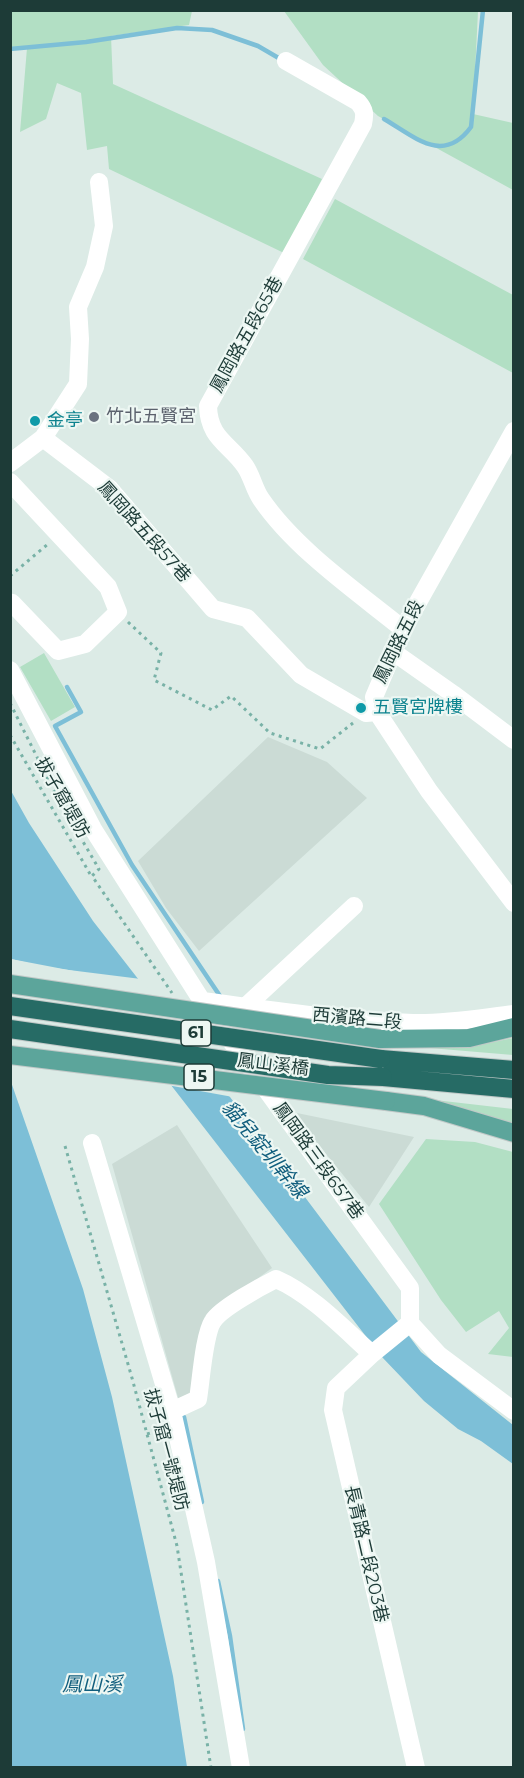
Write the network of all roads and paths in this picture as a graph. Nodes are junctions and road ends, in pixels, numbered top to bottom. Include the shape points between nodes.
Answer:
1 (286, 61) dead end
2 (99, 182) dead end
3 (513, 431) edge
4 (43, 438) junction
5 (10, 463) edge
6 (10, 482) edge
7 (59, 534) junction
8 (10, 576) edge
9 (10, 604) edge
10 (118, 612) junction
11 (403, 629) junction
12 (392, 651) junction
13 (10, 670) edge
14 (10, 703) edge
15 (371, 712) junction
16 (10, 735) edge
17 (513, 740) edge
18 (90, 873) dead end
19 (513, 903) edge
20 (354, 906) dead end
21 (10, 984) edge
22 (202, 1001) junction
23 (10, 1006) edge
24 (245, 1007) junction
25 (183, 1009) junction
26 (513, 1014) edge
27 (513, 1027) edge
28 (10, 1029) edge
29 (10, 1055) edge
30 (382, 1068) junction
31 (513, 1070) edge
32 (513, 1089) edge
33 (513, 1133) edge
34 (92, 1143) dead end
35 (65, 1146) dead end
36 (410, 1323) junction
37 (372, 1354) junction
38 (172, 1411) junction
39 (513, 1411) edge
40 (211, 1767) edge
41 (241, 1767) edge
42 (416, 1767) edge

1 - 11 street, 鳳岡路五段65巷 via 358,102 364,110 363,124 208,406 208,418 221,441 245,467 260,498 288,531
2 - 4 street via 104,226 95,267 78,307 78,384
3 - 11 street, 鳳岡路五段
4 - 5 street
4 - 15 street, 鳳岡路五段57巷 via 110,489 213,609 247,618 301,675
6 - 7 street
7 - 8 path
7 - 10 street via 108,587
9 - 10 street via 58,651 85,644
10 - 15 path via 161,653 154,681 212,710 231,696 270,733 320,750
11 - 12 street, 鳳岡路五段
12 - 15 street, 鳳岡路五段
12 - 17 street
13 - 22 street, 鳳岡路三段657巷 via 93,829
14 - 25 path, bridge via 58,799 99,869 92,876
15 - 19 street
16 - 18 path, 拔子窟堤防
20 - 24 street
21 - 25 main road, bridge
22 - 24 street, 西濱路二段
22 - 36 street, 鳳岡路三段657巷 via 410,1288
23 - 30 highway, 鳳山溪橋 / 61, bridge
24 - 26 street, 西濱路二段 via 414,1023
25 - 27 main road, 西濱路二段, bridge via 380,1039 469,1038
28 - 30 highway, 鳳山溪橋 / 61, bridge via 328,1075
29 - 33 main road, 鳳山溪橋 / 15, bridge via 424,1106
30 - 31 highway, 61
30 - 32 highway, 61
34 - 38 street
35 - 40 path, 拔子窟一號堤防 via 177,1546
36 - 37 street, 長青路二段203巷
36 - 39 street via 439,1355
37 - 38 street via 316,1305 276,1279 213,1320 198,1399
37 - 42 street, 長青路二段203巷 via 336,1388 333,1410
38 - 41 street via 206,1562

